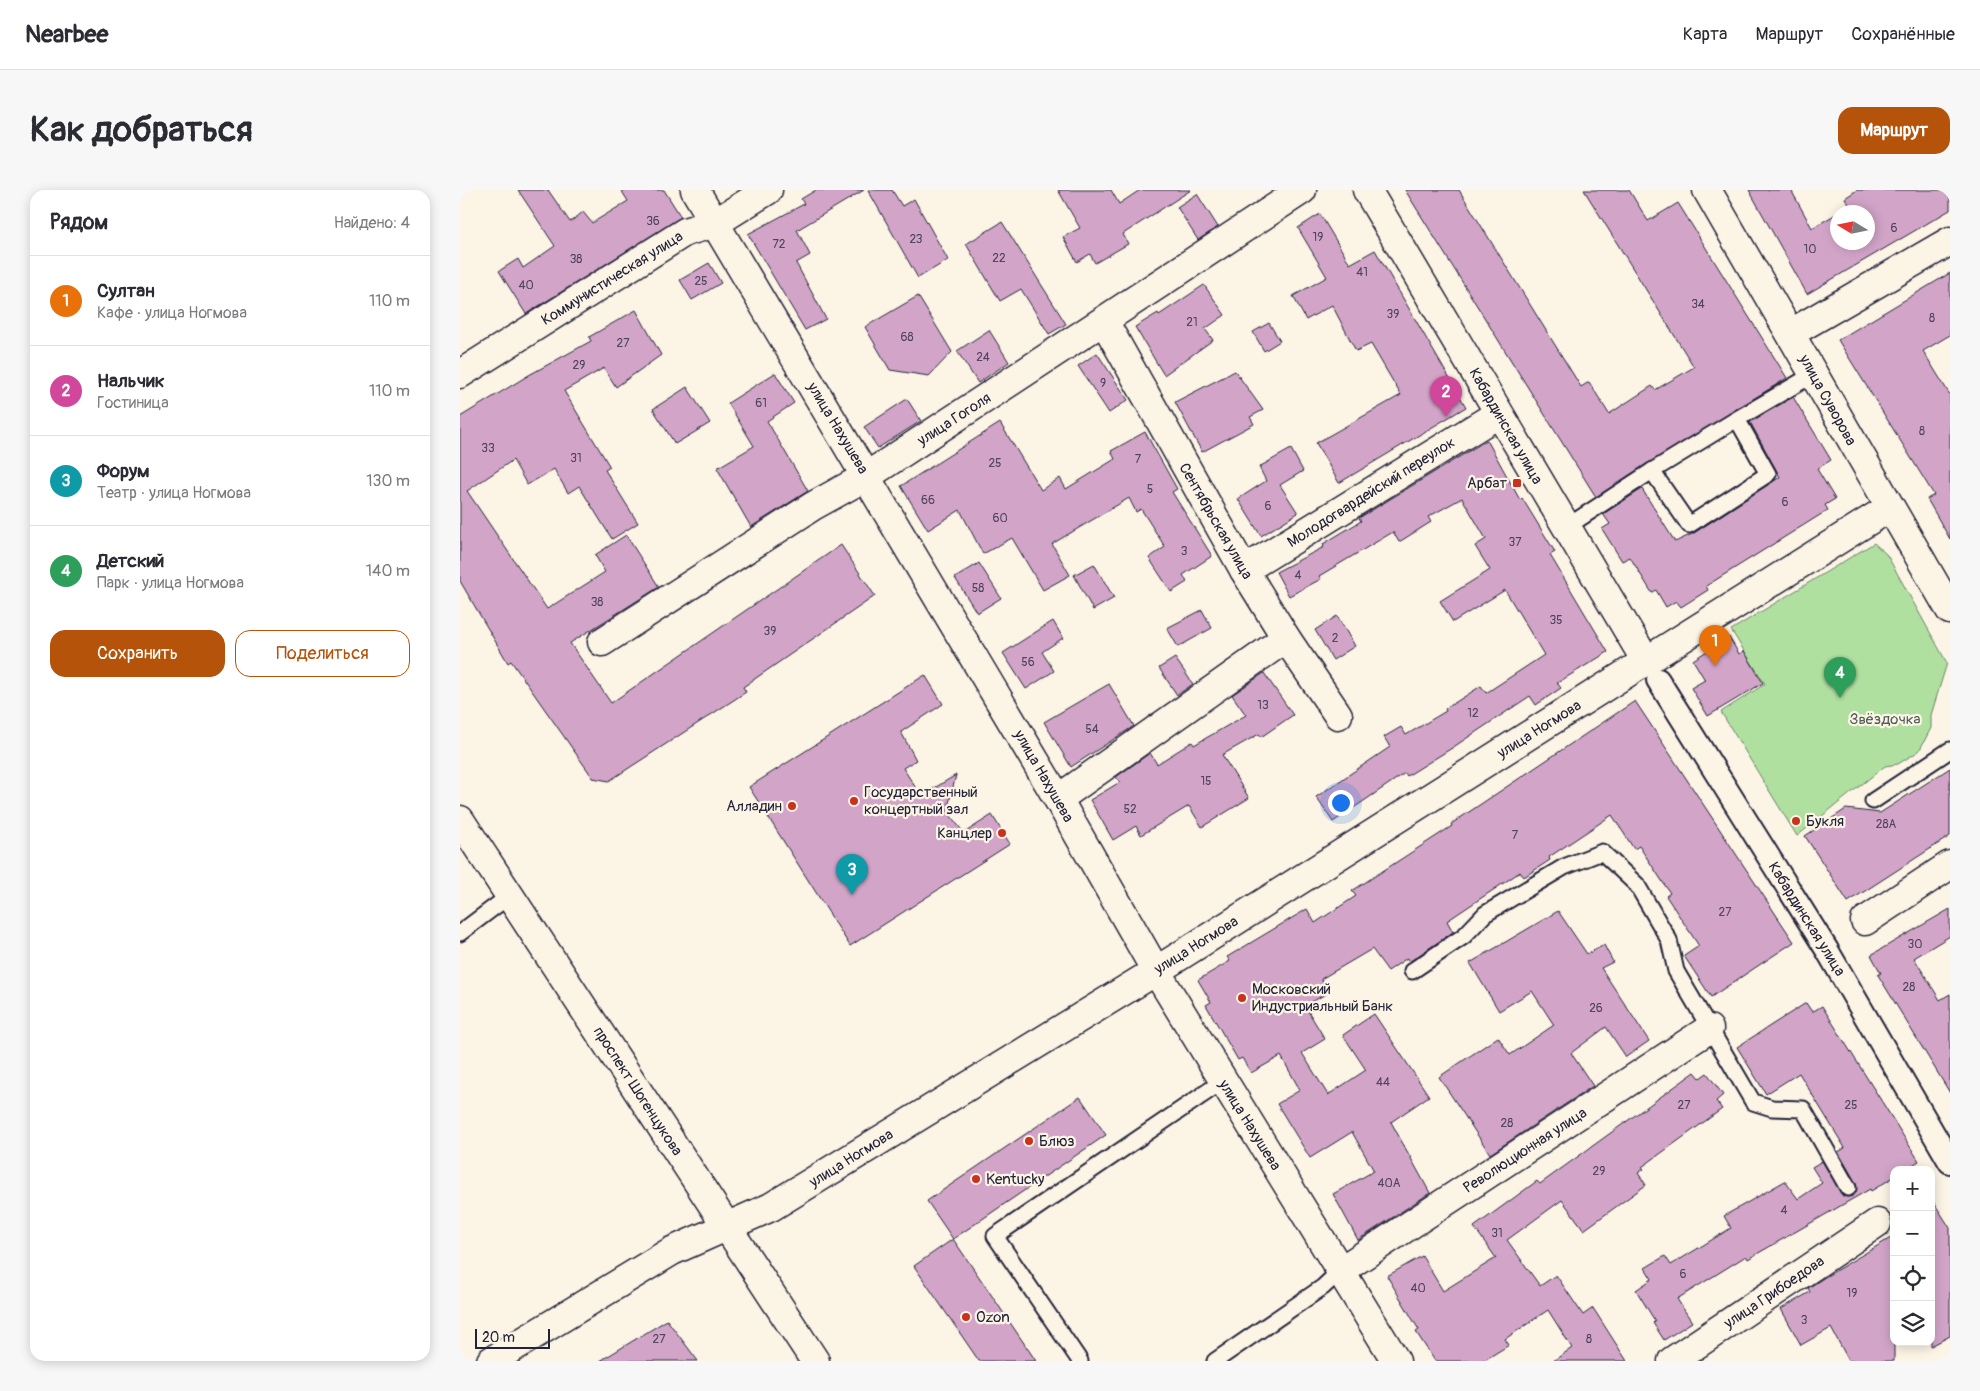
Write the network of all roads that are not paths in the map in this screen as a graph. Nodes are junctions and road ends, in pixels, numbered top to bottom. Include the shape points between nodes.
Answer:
1 (695, 190) edge
2 (768, 190) edge
3 (1302, 190) edge
4 (1367, 190) edge
5 (1708, 190) edge
6 (715, 223) junction
7 (1950, 241) edge
8 (1104, 322) junction
9 (1791, 333) junction
10 (460, 374) edge
11 (1814, 374) junction
12 (1498, 414) junction
13 (1738, 419) junction
14 (1652, 471) junction
15 (867, 476) junction
16 (1889, 508) junction
17 (1565, 528) junction
18 (1244, 570) junction
19 (1950, 610) edge
20 (1286, 638) junction
21 (602, 642) dead end
22 (1652, 671) junction
23 (1338, 715) dead end
24 (1950, 750) edge
25 (1058, 799) junction
26 (1873, 801) dead end
27 (460, 820) edge
28 (1950, 865) edge
29 (509, 896) junction
30 (1865, 922) dead end
31 (460, 933) edge
32 (1156, 971) junction
33 (1412, 971) dead end
34 (1709, 1029) junction
35 (1223, 1081) junction
36 (1950, 1162) edge
37 (1848, 1188) dead end
38 (1877, 1223) dead end
39 (727, 1227) junction
40 (1340, 1271) junction
41 (491, 1361) edge
42 (815, 1361) edge
43 (1080, 1361) edge
44 (1214, 1361) edge
45 (1396, 1361) edge
46 (1672, 1361) edge

1 - 6 street, улица Нахушева
2 - 6 street, Коммунистическая улица
3 - 8 street, улица Гоголя
4 - 12 street, Кабардинская улица
5 - 9 street, улица Суворова
6 - 10 street, Коммунистическая улица via 686,232
6 - 15 street, улица Нахушева
7 - 9 street
8 - 15 street, улица Гоголя
8 - 18 street, Сентябрьская улица
9 - 11 street, улица Суворова
11 - 13 lane
11 - 16 street, улица Суворова
12 - 17 street, Кабардинская улица
12 - 18 street, Молодогвардейский переулок
13 - 14 lane
13 - 14 lane via 1768,474 1689,525
14 - 17 lane
15 - 21 street, улица Гоголя via 813,506
15 - 25 street, улица Нахушева
16 - 19 street, улица Суворова
16 - 22 street, улица Ногмова
17 - 22 street, Кабардинская улица
18 - 20 street, Сентябрьская улица
20 - 23 street, Сентябрьская улица
20 - 25 street
22 - 32 street, улица Ногмова
22 - 36 street, Кабардинская улица via 1827,950
24 - 26 lane
25 - 32 street, улица Нахушева
27 - 29 street, проспект Шогенцукова
28 - 30 street
29 - 31 lane
29 - 39 street, проспект Шогенцукова
32 - 35 street, улица Нахушева
32 - 39 street, улица Ногмова via 771,1207
33 - 34 lane via 1464,936 1485,914 1564,867 1602,852 1637,885 1668,940 1676,971
34 - 37 lane via 1753,1102 1772,1108 1803,1109
34 - 40 street, Революционная улица
35 - 40 street, улица Нахушева
35 - 43 lane via 995,1236
38 - 46 street, улица Грибоедова
39 - 41 street, улица Ногмова via 672,1251
39 - 42 street, проспект Шогенцукова
40 - 44 lane via 1323,1287
40 - 45 street, улица Нахушева

